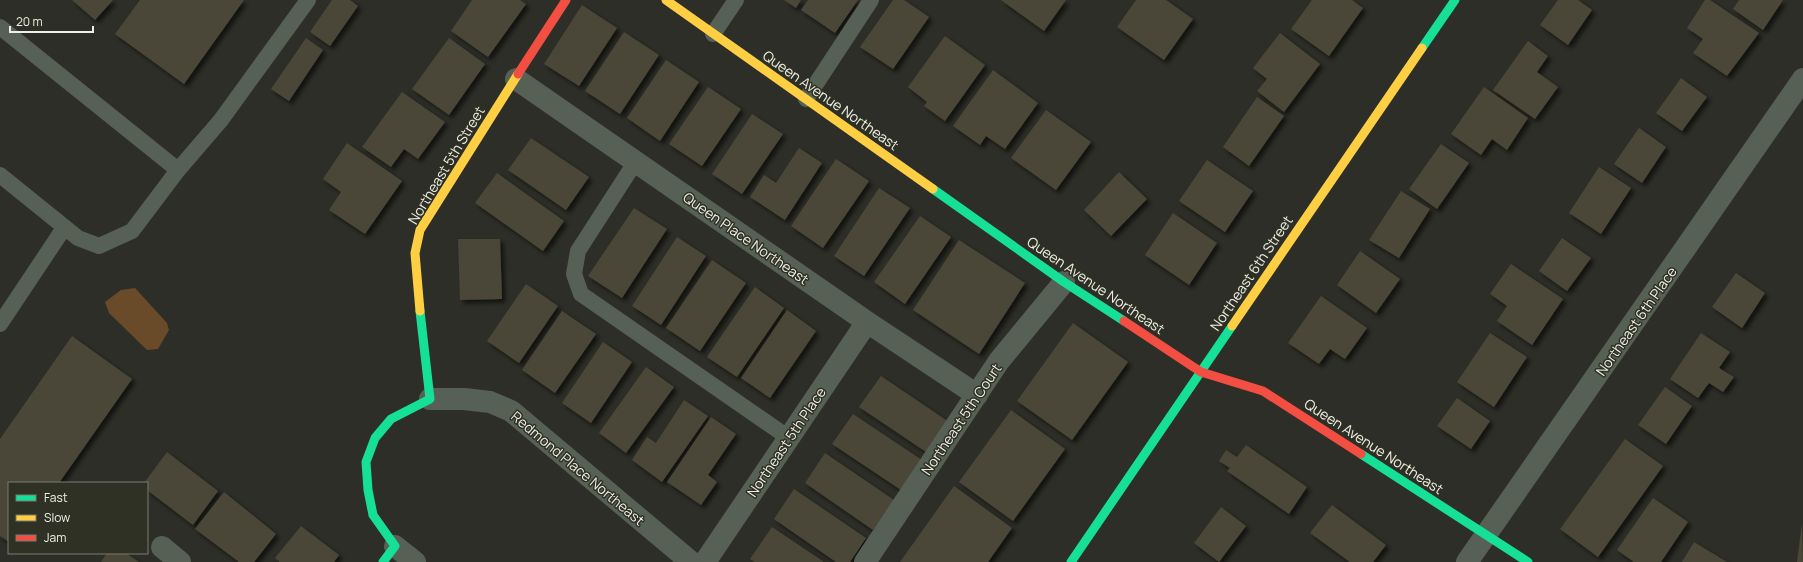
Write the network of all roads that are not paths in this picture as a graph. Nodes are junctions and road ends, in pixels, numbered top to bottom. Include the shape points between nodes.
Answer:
1 (308, 0) edge
2 (566, 0) edge
3 (666, 0) edge
4 (736, 0) edge
5 (871, 0) edge
6 (1454, 0) edge
7 (0, 27) edge
8 (713, 34) junction
9 (516, 79) junction
10 (1803, 79) edge
11 (806, 99) junction
12 (636, 162) junction
13 (178, 170) junction
14 (0, 175) edge
15 (64, 228) junction
16 (1064, 282) junction
17 (867, 322) junction
18 (0, 324) edge
19 (1201, 372) junction
20 (978, 395) junction
21 (430, 399) junction
22 (789, 438) junction
23 (1487, 535) junction
24 (162, 547) dead end
25 (389, 554) edge
26 (180, 562) edge
27 (415, 562) edge
28 (691, 562) edge
29 (705, 562) edge
30 (865, 562) edge
31 (1071, 562) edge
32 (1468, 562) edge
33 (1528, 562) edge

1 - 13 lane via 221,120
2 - 9 street, Northeast 5th Street
3 - 8 street, Queen Avenue Northeast
4 - 8 lane
5 - 11 lane
6 - 19 street, Northeast 6th Street
7 - 13 lane
8 - 11 street, Queen Avenue Northeast
9 - 12 street, Queen Place Northeast
9 - 21 street, Northeast 5th Street via 420,230 415,253 416,280
10 - 23 street, Northeast 6th Place
11 - 16 street, Queen Avenue Northeast
12 - 17 street, Queen Place Northeast
12 - 22 lane via 578,252 574,274 581,294
13 - 15 lane via 132,231 99,246 78,238
14 - 15 lane
15 - 18 lane
16 - 19 street, Queen Avenue Northeast
16 - 20 street, Northeast 5th Court via 999,361
17 - 20 street, Queen Place Northeast
17 - 22 street, Northeast 5th Place
19 - 23 street, Queen Avenue Northeast via 1263,392
19 - 31 street, Northeast 6th Street
20 - 30 street, Northeast 5th Court
21 - 25 street via 391,419 376,438 366,462 368,490 374,515
21 - 28 street, Redmond Place Northeast via 490,402 511,411
22 - 29 street, Northeast 5th Place
23 - 32 street, Northeast 6th Place
23 - 33 street, Queen Avenue Northeast
24 - 26 street
25 - 27 street

